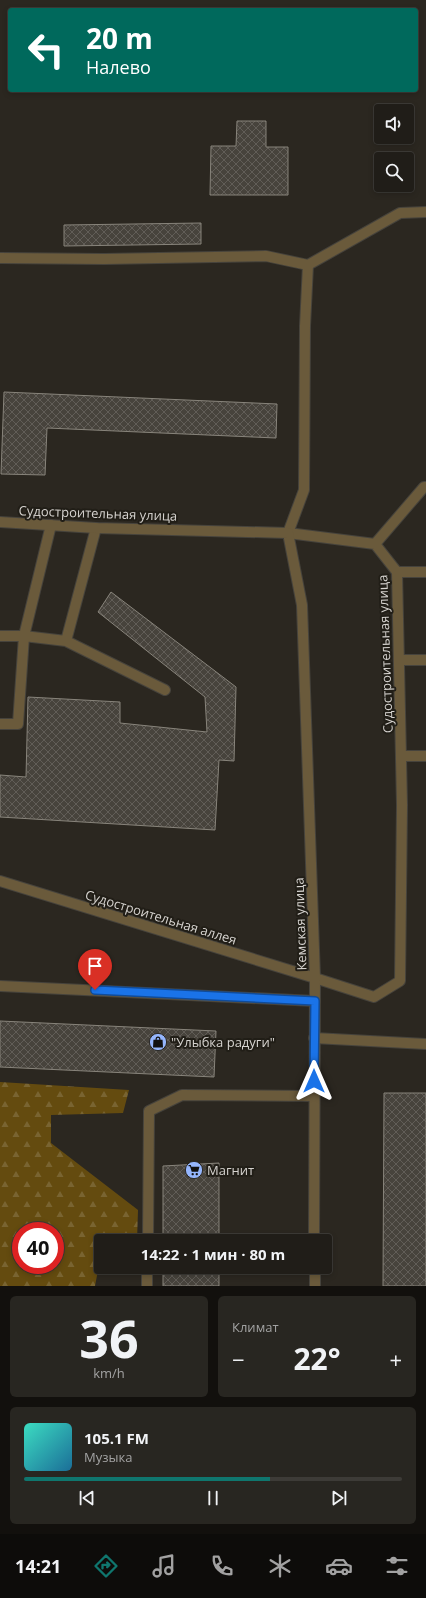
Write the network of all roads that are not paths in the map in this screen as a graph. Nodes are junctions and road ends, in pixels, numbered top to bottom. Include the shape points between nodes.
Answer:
1 (426, 212) edge
2 (0, 258) edge
3 (308, 265) junction
4 (426, 487) edge
5 (0, 522) edge
6 (51, 525) junction
7 (96, 528) junction
8 (288, 533) junction
9 (375, 544) junction
10 (397, 572) junction
11 (426, 572) edge
12 (0, 636) edge
13 (24, 636) junction
14 (66, 641) junction
15 (400, 660) junction
16 (426, 660) edge
17 (165, 690) dead end
18 (0, 724) edge
19 (402, 756) junction
20 (426, 756) edge
21 (0, 881) edge
22 (315, 978) junction
23 (0, 986) edge
24 (315, 1001) junction
25 (314, 1038) junction
26 (426, 1044) edge
27 (314, 1096) junction
28 (148, 1234) edge
29 (314, 1234) edge
30 (147, 1274) edge
31 (314, 1274) edge
32 (147, 1286) edge
33 (314, 1286) edge

1 - 3 street via 400,213
2 - 3 street via 266,256
3 - 8 street via 304,490
4 - 9 street
5 - 6 street, Судостроительная улица
6 - 7 street, Судостроительная улица
6 - 13 street
7 - 8 street, Судостроительная улица
7 - 14 street
8 - 9 street, Судостроительная улица
8 - 22 street, Кемская улица via 302,605
9 - 10 street, Судостроительная улица
10 - 11 street
10 - 15 street, Судостроительная улица
12 - 13 street
13 - 14 street
13 - 18 street via 18,724
14 - 17 street
15 - 16 street
15 - 19 street, Судостроительная улица
19 - 20 street
19 - 22 street, Судостроительная улица via 400,981 374,997
21 - 22 street, Судостроительная аллея
22 - 24 street, Кемская улица
23 - 24 street
24 - 25 street, Кемская улица
25 - 26 street
25 - 27 street, Кемская улица
27 - 28 street via 182,1095 149,1111
27 - 29 street, Кемская улица
30 - 32 street
31 - 33 street

